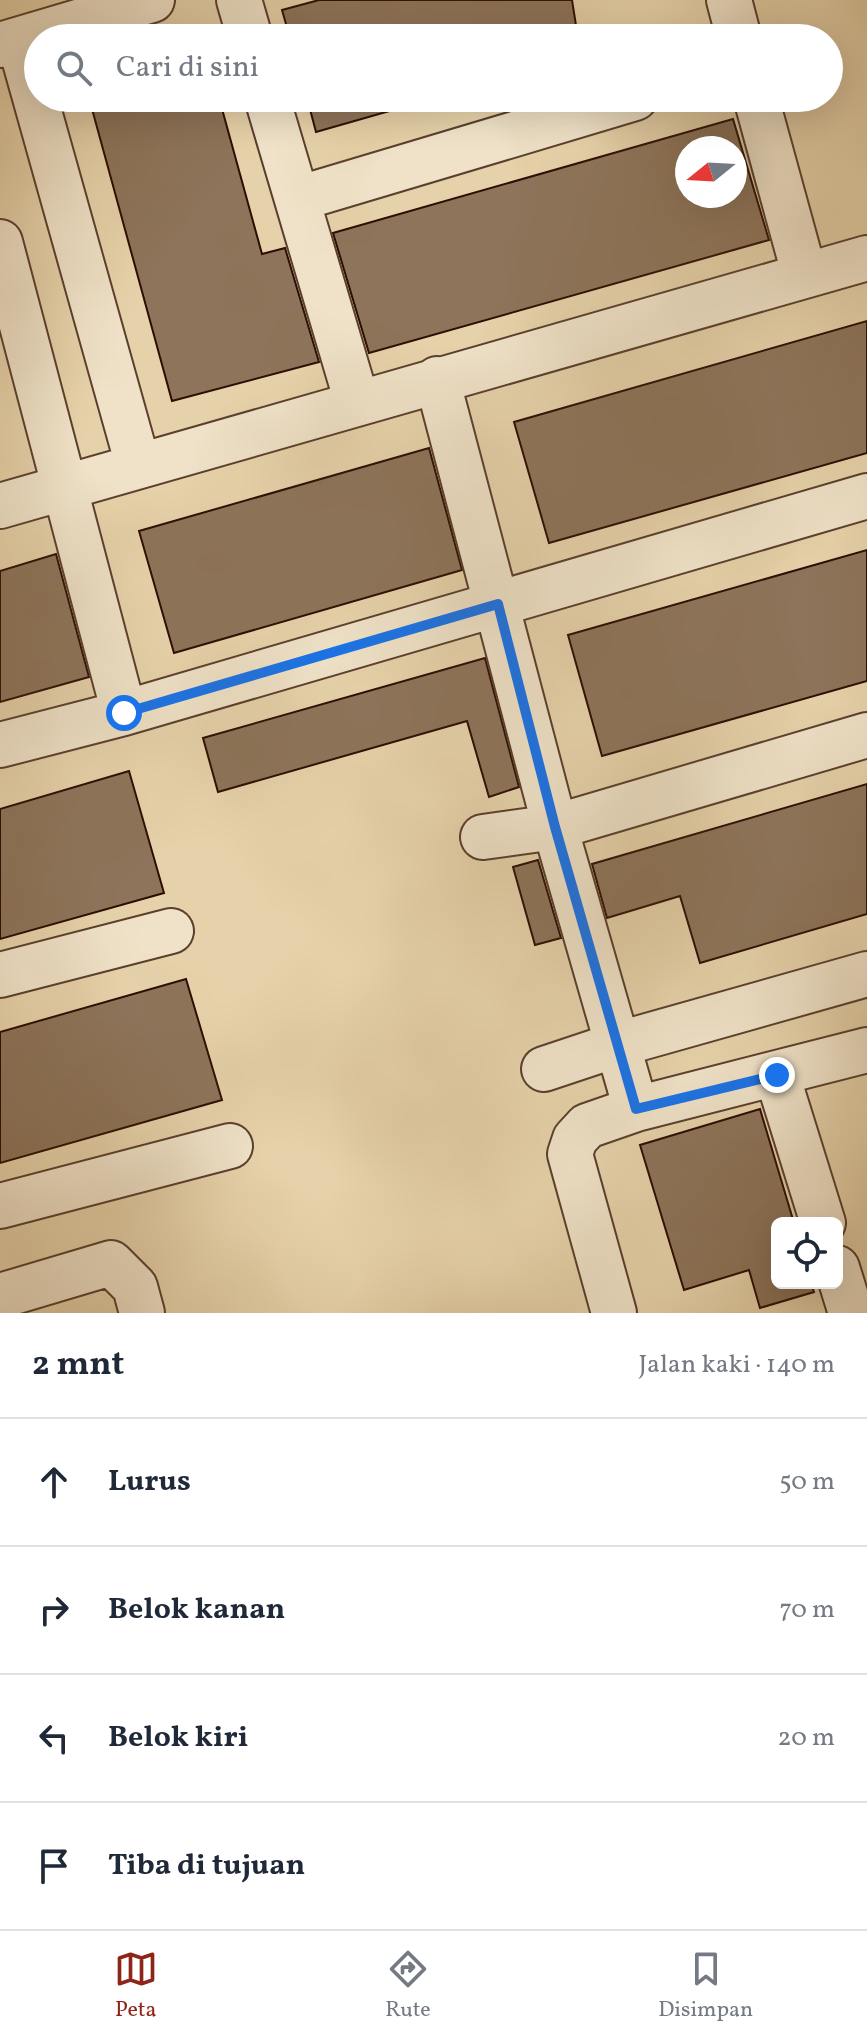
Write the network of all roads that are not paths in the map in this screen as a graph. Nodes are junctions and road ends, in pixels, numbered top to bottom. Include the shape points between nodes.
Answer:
1 (152, 0) edge
2 (239, 0) edge
3 (729, 0) edge
4 (70, 24) edge
5 (246, 24) edge
6 (735, 24) edge
7 (9, 42) edge
8 (24, 91) edge
9 (30, 112) edge
10 (271, 112) edge
11 (588, 112) edge
12 (760, 112) edge
13 (297, 199) junction
14 (2, 256) edge
15 (867, 258) edge
16 (804, 273) junction
17 (437, 379) junction
18 (357, 402) junction
19 (138, 465) junction
20 (64, 487) junction
21 (867, 496) edge
22 (0, 506) edge
23 (498, 604) junction
24 (124, 713) junction
25 (867, 735) edge
26 (0, 745) edge
27 (555, 827) junction
28 (483, 837) dead end
29 (171, 931) dead end
30 (867, 974) edge
31 (0, 975) edge
32 (619, 1044) junction
33 (867, 1050) edge
34 (544, 1069) dead end
35 (777, 1075) junction
36 (636, 1109) junction
37 (230, 1146) dead end
38 (0, 1206) edge
39 (821, 1217) edge
40 (843, 1287) edge
41 (0, 1296) edge
42 (142, 1313) edge
43 (614, 1313) edge
44 (851, 1313) edge

1 - 4 street
2 - 5 street
3 - 6 street
7 - 8 street
9 - 19 street
10 - 13 street
11 - 13 street
12 - 16 street
13 - 18 street
14 - 20 street
15 - 16 street
16 - 17 street
17 - 18 street
17 - 23 street
18 - 19 street
19 - 20 street
20 - 22 street
20 - 24 street
21 - 23 street
23 - 24 street
23 - 27 street
24 - 26 street
25 - 27 street
27 - 28 street
27 - 32 street
29 - 31 street
30 - 32 street
32 - 34 street
32 - 36 street
33 - 35 street
35 - 36 street
35 - 39 street
36 - 43 street via 587,1126 570,1154
37 - 38 street
40 - 44 street
41 - 42 street via 111,1263 135,1287

